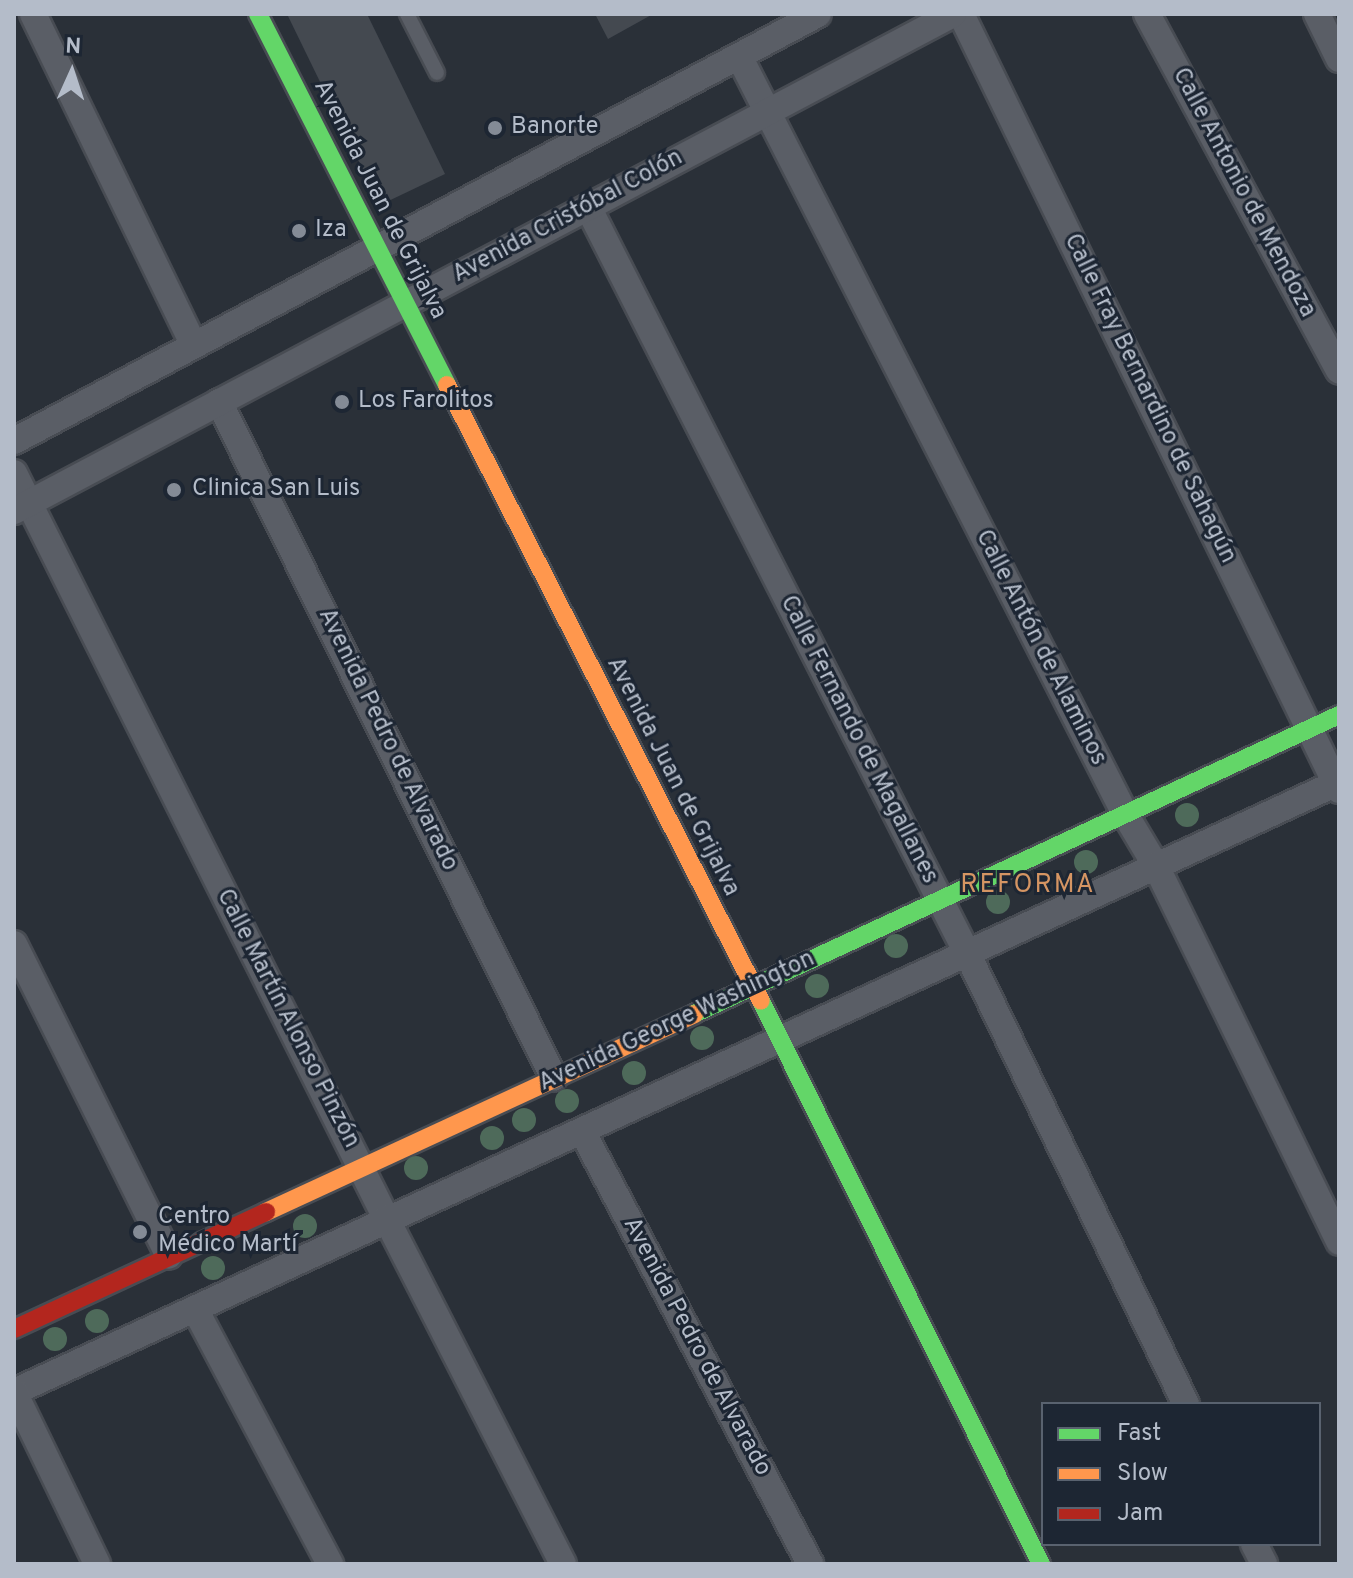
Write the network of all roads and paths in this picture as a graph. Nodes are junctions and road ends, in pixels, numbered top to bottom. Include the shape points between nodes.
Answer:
1 (33, 14) edge
2 (258, 14) edge
3 (407, 14) edge
4 (818, 14) edge
5 (953, 14) edge
6 (961, 14) edge
7 (1147, 14) edge
8 (1317, 14) edge
9 (739, 56) junction
10 (1339, 59) edge
11 (437, 73) dead end
12 (768, 111) junction
13 (588, 207) junction
14 (377, 248) junction
15 (404, 304) junction
16 (194, 345) junction
17 (1339, 371) edge
18 (219, 402) junction
19 (14, 441) edge
20 (14, 473) edge
21 (22, 507) edge
22 (1339, 715) edge
23 (1310, 728) junction
24 (1338, 785) edge
25 (1125, 814) junction
26 (1156, 866) junction
27 (939, 900) junction
28 (14, 944) edge
29 (967, 953) junction
30 (752, 986) junction
31 (781, 1039) junction
32 (554, 1078) junction
33 (582, 1131) junction
34 (361, 1168) junction
35 (387, 1220) junction
36 (1339, 1242) edge
37 (169, 1256) junction
38 (195, 1309) junction
39 (14, 1329) edge
40 (14, 1392) edge
41 (1185, 1402) edge
42 (1255, 1546) edge
43 (97, 1564) edge
44 (330, 1564) edge
45 (563, 1564) edge
46 (810, 1564) edge
47 (1041, 1564) edge
48 (1264, 1564) edge

1 - 16 street
2 - 14 street, Avenida Juan de Grijalva
3 - 11 lane
4 - 9 street
5 - 12 street, Avenida Cristóbal Colón
6 - 23 street, Calle Fray Bernardino de Sahagún
7 - 17 street, Calle Antonio de Mendoza
8 - 10 street
9 - 12 street, Calle Antón de Alaminos
9 - 14 street
12 - 13 street, Avenida Cristóbal Colón
12 - 25 street, Calle Antón de Alaminos
13 - 15 street, Avenida Cristóbal Colón
13 - 27 street, Calle Fernando de Magallanes
14 - 15 street, Avenida Juan de Grijalva
14 - 16 street
15 - 18 street, Avenida Cristóbal Colón
15 - 30 street, Avenida Juan de Grijalva
16 - 19 street
18 - 21 street, Avenida Cristóbal Colón
18 - 32 street, Avenida Pedro de Alvarado
20 - 21 street, Calle Martín Alonso Pinzón
21 - 34 street, Calle Martín Alonso Pinzón
22 - 23 street, Avenida George Washington
23 - 24 street, Calle Fray Bernardino de Sahagún
23 - 25 street, Avenida George Washington
24 - 26 street
25 - 26 street, Calle Antón de Alaminos
25 - 27 street, Avenida George Washington
26 - 29 street
26 - 36 street, Calle Antón de Alaminos
27 - 29 street, Calle Fernando de Magallanes
27 - 30 street, Avenida George Washington
28 - 37 street
29 - 31 street
29 - 41 street, Calle Fernando de Magallanes
30 - 31 street, Avenida Juan de Grijalva
30 - 32 street, Avenida George Washington
31 - 33 street
31 - 47 street, Avenida Juan de Grijalva
32 - 34 street, Avenida George Washington
33 - 35 street
33 - 46 street, Avenida Pedro de Alvarado
34 - 35 street, Calle Martín Alonso Pinzón
34 - 37 street, Avenida George Washington
35 - 38 street
35 - 45 street, Calle Martín Alonso Pinzón
37 - 39 street, Avenida George Washington
38 - 40 street
38 - 44 street
40 - 43 street
42 - 48 street

